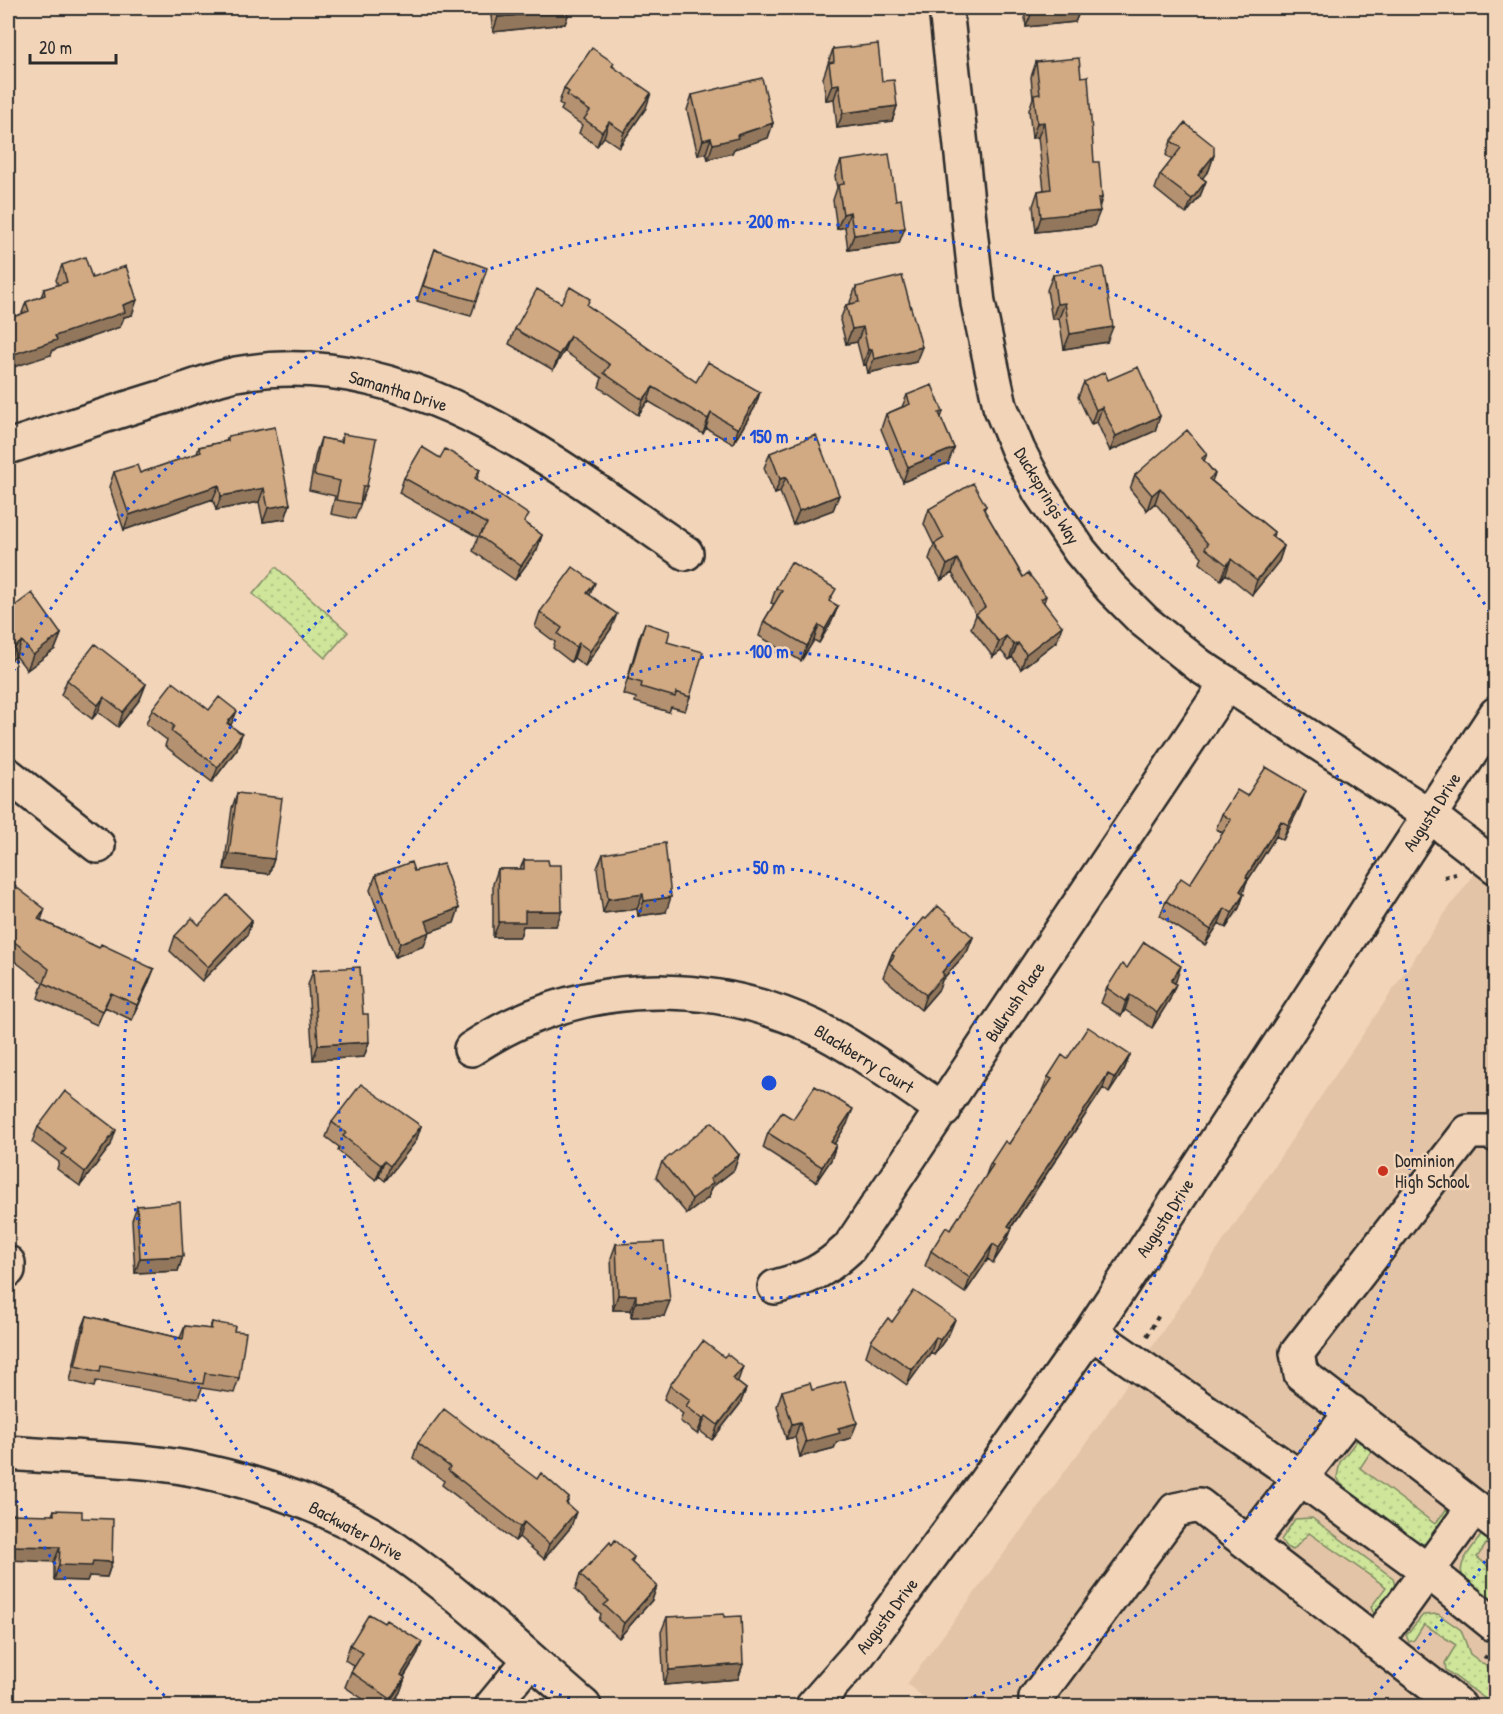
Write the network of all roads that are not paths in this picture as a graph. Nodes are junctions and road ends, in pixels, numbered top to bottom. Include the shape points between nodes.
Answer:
1 (946, 8) edge
2 (8, 447) edge
3 (686, 553) dead end
4 (1227, 683) junction
5 (1496, 714) edge
6 (8, 775) edge
7 (1429, 815) junction
8 (98, 846) dead end
9 (1496, 867) edge
10 (471, 1049) dead end
11 (944, 1110) junction
12 (1496, 1135) edge
13 (8, 1263) edge
14 (8, 1270) edge
15 (775, 1287) dead end
16 (1090, 1332) junction
17 (1352, 1412) junction
18 (8, 1453) edge
19 (1302, 1479) junction
20 (1485, 1516) edge
21 (1250, 1544) junction
22 (1428, 1571) junction
23 (1494, 1623) edge
24 (1376, 1642) junction
25 (530, 1660) junction
26 (492, 1707) edge
27 (584, 1707) edge
28 (813, 1707) edge
29 (1036, 1707) edge
30 (1460, 1707) edge

1 - 4 street, Ducksprings Way via 978,303 1000,406 1040,492 1080,551 1144,621
2 - 3 street, Samantha Drive via 234,375 315,368 378,380 486,422 552,461
4 - 7 street, Ducksprings Way
4 - 11 street, Bullrush Place
5 - 7 street, Augusta Drive
6 - 8 street
7 - 9 street, Ducksprings Way
7 - 16 street, Augusta Drive
10 - 11 street, Blackberry Court via 514,1024 581,1000 628,992 676,991 723,997 813,1026
11 - 15 street, Bullrush Place via 849,1248 827,1269 810,1278
12 - 17 street via 1468,1132 1297,1353 1300,1374
13 - 14 street
16 - 19 street
16 - 28 street, Augusta Drive via 879,1627
17 - 19 street
17 - 20 street
18 - 25 street, Backwater Drive via 156,1463 195,1470 332,1513 394,1548
19 - 21 street
19 - 22 street
20 - 22 street
21 - 24 street
21 - 29 street via 1199,1505 1175,1510 1035,1698
22 - 23 street
22 - 24 street
24 - 30 street
25 - 26 street
25 - 27 street, Backwater Drive

